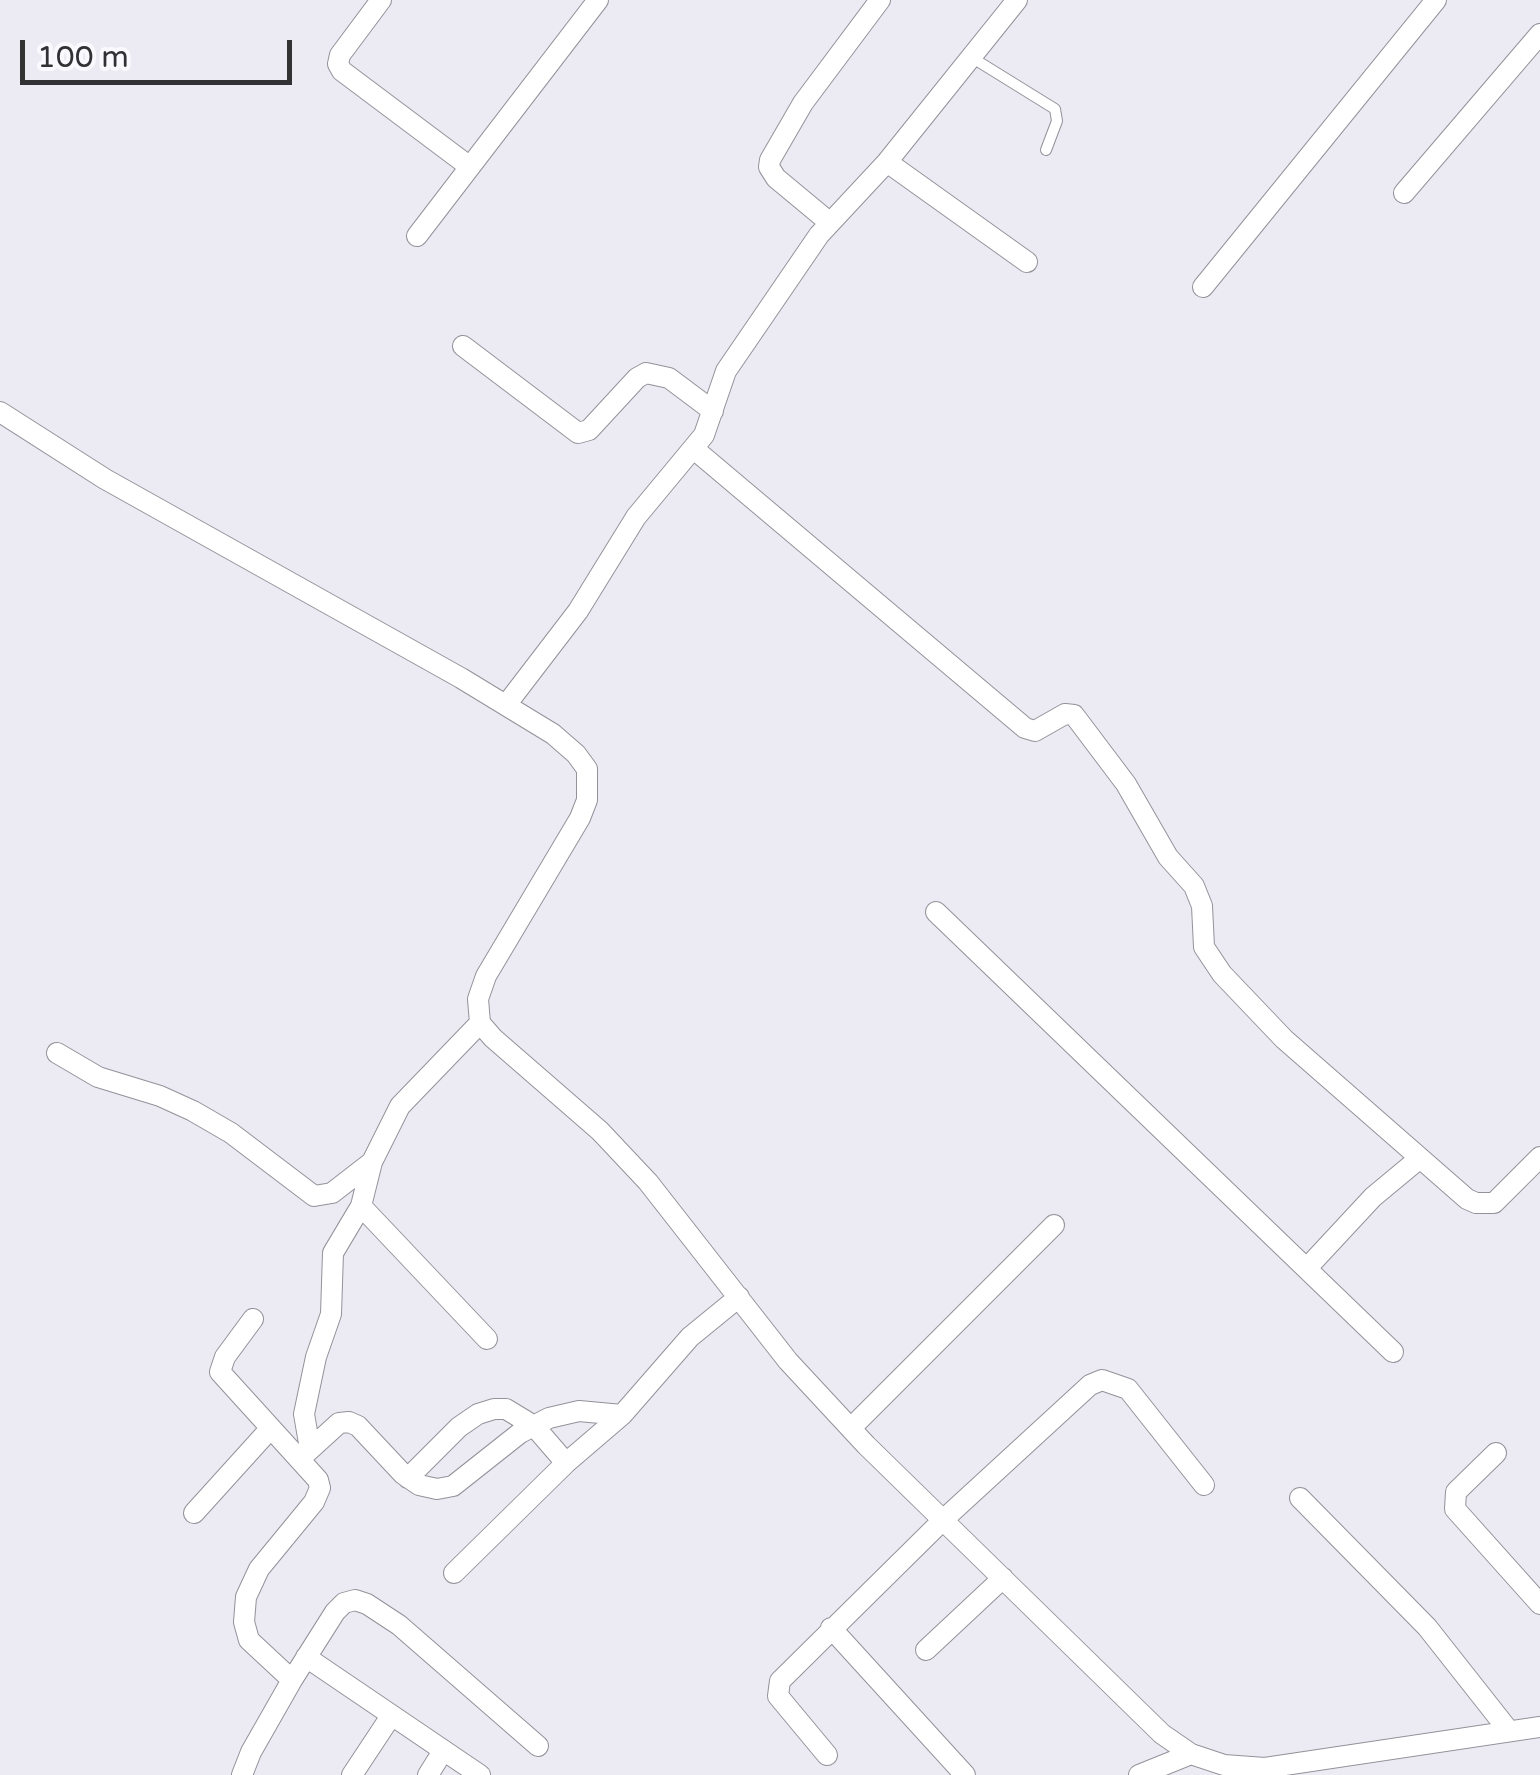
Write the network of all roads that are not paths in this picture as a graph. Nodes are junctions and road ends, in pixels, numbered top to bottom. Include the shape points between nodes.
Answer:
1 (381, 0) edge
2 (598, 0) edge
3 (880, 0) edge
4 (1016, 0) edge
5 (1436, 0) edge
6 (1540, 34) edge
7 (971, 56) junction
8 (1046, 150) dead end
9 (887, 162) junction
10 (470, 167) junction
11 (1404, 193) dead end
12 (828, 222) junction
13 (417, 236) dead end
14 (1027, 262) dead end
15 (1203, 287) dead end
16 (463, 346) dead end
17 (713, 411) junction
18 (0, 412) edge
19 (694, 449) junction
20 (506, 706) junction
21 (936, 912) dead end
22 (480, 1023) junction
23 (56, 1052) dead end
24 (1540, 1157) edge
25 (1420, 1158) junction
26 (372, 1162) junction
27 (360, 1206) junction
28 (1054, 1225) dead end
29 (1307, 1268) junction
30 (739, 1296) junction
31 (254, 1319) dead end
32 (487, 1339) dead end
33 (1393, 1352) dead end
34 (622, 1414) junction
35 (534, 1426) junction
36 (850, 1428) junction
37 (270, 1429) junction
38 (1496, 1453) dead end
39 (304, 1454) junction
40 (566, 1463) junction
41 (408, 1478) junction
42 (1204, 1485) dead end
43 (1300, 1498) dead end
44 (194, 1513) dead end
45 (943, 1520) junction
46 (454, 1574) dead end
47 (1003, 1578) junction
48 (1540, 1604) edge
49 (832, 1628) junction
50 (926, 1650) dead end
51 (306, 1658) junction
52 (292, 1680) junction
53 (390, 1716) junction
54 (1540, 1727) edge
55 (1509, 1732) junction
56 (538, 1746) dead end
57 (444, 1751) junction
58 (1192, 1754) junction
59 (827, 1755) dead end
60 (242, 1775) edge
61 (352, 1775) edge
62 (428, 1775) edge
63 (480, 1775) edge
64 (964, 1775) edge
65 (1139, 1775) edge

1 - 10 street via 338,64
2 - 10 street
3 - 12 street via 770,160 776,178
4 - 7 street
5 - 15 street
6 - 11 street
7 - 8 lane via 1054,109 1057,121
7 - 9 street
9 - 12 street
9 - 14 street
10 - 13 street
12 - 17 street via 726,371
16 - 17 street via 578,433 589,430 646,373 668,378
17 - 19 street
18 - 20 street via 105,479
19 - 20 street via 636,516 578,611
19 - 25 street via 1025,728 1035,731 1074,715 1194,886 1204,947 1222,974 1284,1039
20 - 22 street via 576,754 589,786 580,818 486,976 478,998
21 - 29 street
22 - 26 street via 400,1106
22 - 30 street via 600,1131
23 - 26 street via 98,1077 193,1111 314,1196 332,1193
24 - 25 street via 1503,1196 1485,1204 1466,1199
25 - 29 street
26 - 27 street
27 - 32 street
27 - 39 street via 331,1262 332,1314 304,1414
28 - 36 street
29 - 33 street
30 - 34 street via 690,1338
30 - 36 street
31 - 37 street via 220,1372
34 - 35 street via 579,1411
34 - 40 street
35 - 40 street
35 - 41 street via 453,1486 419,1486
35 - 41 street via 506,1409 478,1414
36 - 45 street
37 - 39 street
37 - 44 street
38 - 48 street via 1456,1492 1454,1509
39 - 41 street via 349,1422
39 - 52 street via 318,1495 259,1570 246,1597 244,1622 249,1640
40 - 46 street
42 - 45 street via 1128,1388 1102,1380
43 - 55 street via 1428,1628
45 - 47 street
45 - 49 street
47 - 50 street
47 - 58 street via 1162,1734
49 - 59 street via 780,1681 778,1696
49 - 64 street
51 - 52 street
51 - 53 street
51 - 56 street via 344,1602 367,1604
52 - 60 street
53 - 57 street
53 - 61 street
54 - 55 street
55 - 58 street via 1265,1768
57 - 62 street
57 - 63 street
58 - 65 street

